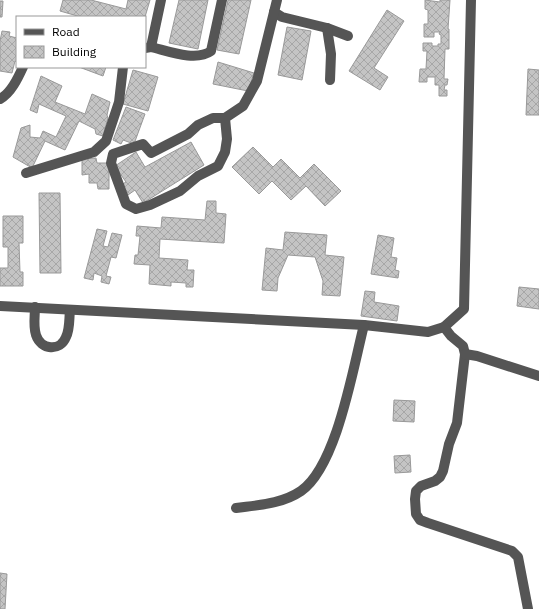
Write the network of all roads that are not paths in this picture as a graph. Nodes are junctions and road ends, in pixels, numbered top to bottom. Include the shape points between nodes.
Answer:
1 (161, 0) edge
2 (222, 0) edge
3 (277, 0) edge
4 (471, 0) edge
5 (274, 12) junction
6 (327, 28) junction
7 (348, 36) dead end
8 (148, 47) edge
9 (23, 68) edge
10 (123, 68) edge
11 (330, 80) dead end
12 (0, 99) edge
13 (225, 118) junction
14 (26, 173) dead end
15 (0, 306) edge
16 (35, 308) junction
17 (70, 310) junction
18 (364, 325) junction
19 (444, 327) junction
20 (465, 354) junction
21 (539, 376) edge
22 (236, 508) dead end
23 (528, 609) edge

1 - 8 street
2 - 8 street via 211,51 205,55 194,56
3 - 5 street
4 - 19 street via 464,309
5 - 6 street via 282,17
5 - 13 street via 257,82 243,106
6 - 7 street
6 - 11 street via 331,54
9 - 12 street via 5,96
10 - 14 street via 119,102 106,141 94,152
13 - 13 street via 227,139 225,152 218,166 198,176 180,191 150,205 136,209 126,204 111,163 113,154 143,144 151,154 188,134 198,125 213,118
15 - 16 street
16 - 17 street
16 - 17 street via 36,336 40,342 52,347 58,347 67,337
17 - 18 street
18 - 19 street via 428,332
18 - 22 street via 341,419 314,478 301,491 280,501
19 - 20 street via 463,346
20 - 21 street
20 - 23 street via 457,423 443,471 435,481 421,486 416,491 416,514 420,520 512,551 518,557

